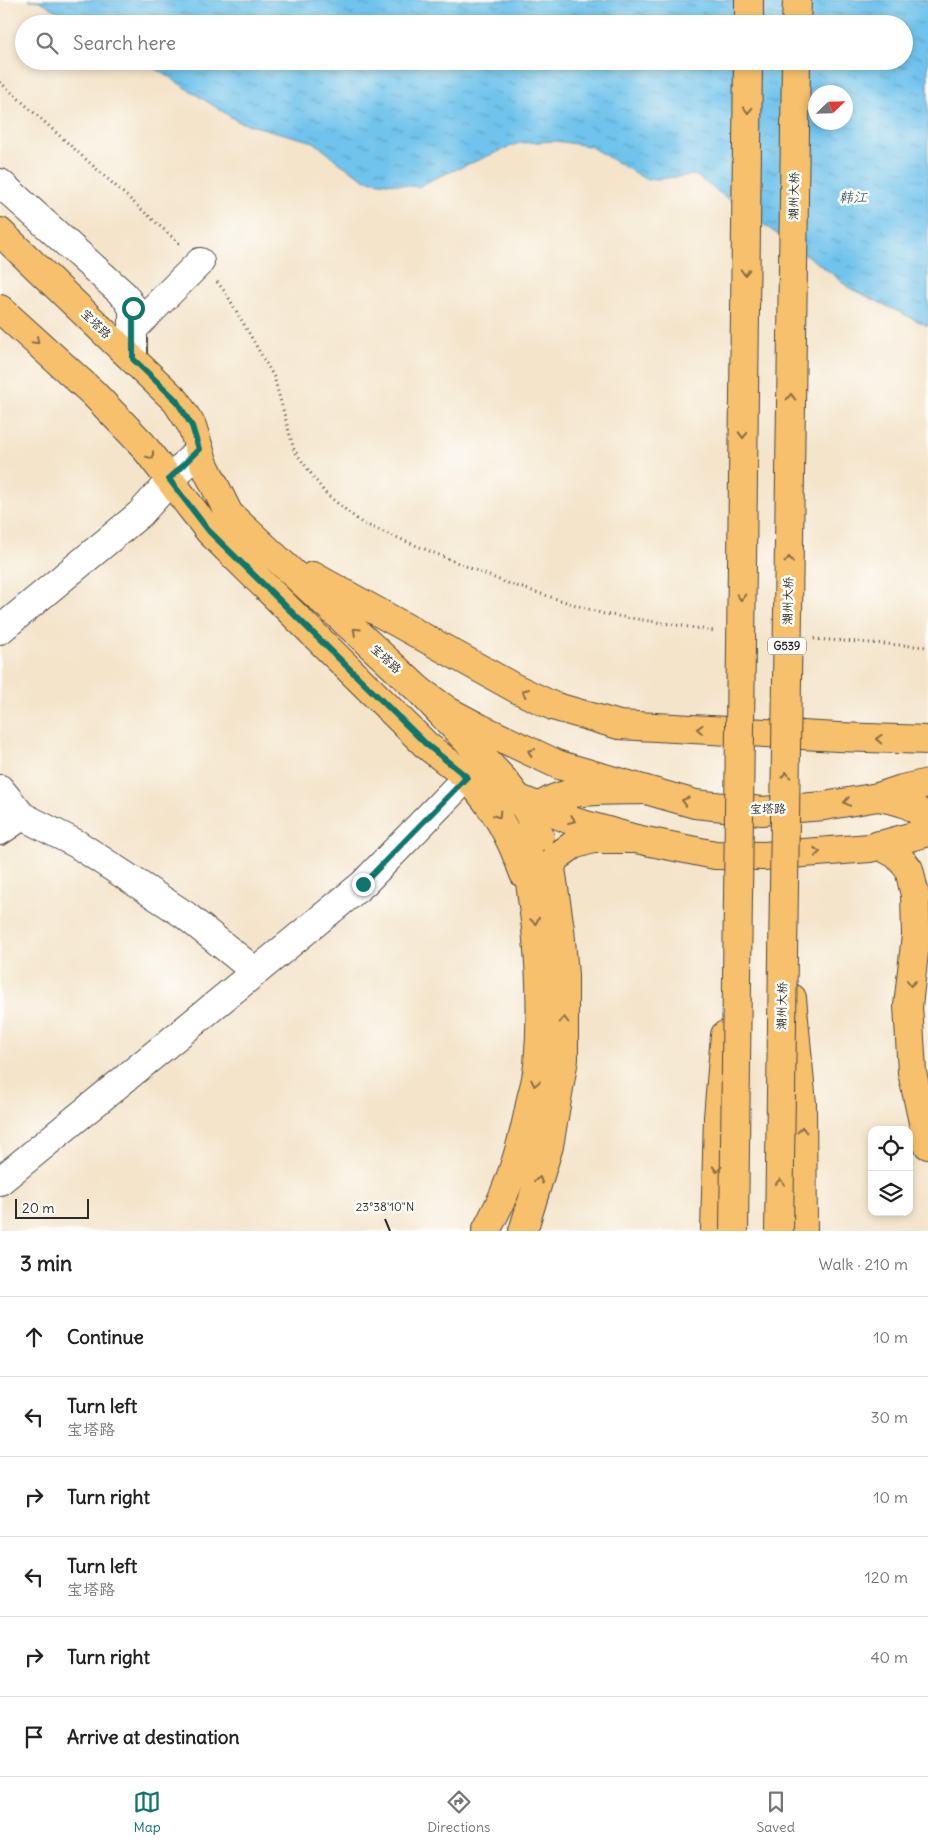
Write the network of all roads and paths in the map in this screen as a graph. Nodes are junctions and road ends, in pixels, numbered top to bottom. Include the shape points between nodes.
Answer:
1 (749, 0) edge
2 (797, 0) edge
3 (749, 15) edge
4 (796, 15) edge
5 (748, 70) edge
6 (796, 70) edge
7 (0, 82) edge
8 (0, 183) edge
9 (0, 232) edge
10 (200, 262) junction
11 (0, 309) edge
12 (133, 329) junction
13 (133, 359) junction
14 (199, 449) junction
15 (169, 479) junction
16 (272, 553) junction
17 (0, 630) edge
18 (718, 632) dead end
19 (807, 638) dead end
20 (928, 647) edge
21 (420, 691) junction
22 (928, 740) edge
23 (467, 777) junction
24 (928, 783) edge
25 (644, 790) junction
26 (1, 791) edge
27 (517, 796) junction
28 (878, 797) junction
29 (537, 814) junction
30 (22, 816) junction
31 (928, 821) edge
32 (0, 831) edge
33 (928, 832) edge
34 (636, 839) junction
35 (879, 845) junction
36 (551, 868) junction
37 (928, 890) edge
38 (531, 893) junction
39 (737, 894) junction
40 (784, 901) junction
41 (916, 935) junction
42 (255, 971) junction
43 (928, 1145) edge
44 (0, 1181) edge
45 (524, 1229) edge
46 (486, 1231) edge
47 (715, 1231) edge
48 (734, 1231) edge
49 (779, 1231) edge
50 (803, 1231) edge

1 - 3 main road
2 - 4 main road
5 -> 39 main road, bridge
40 -> 6 main road, 潮州大桥 / G539, bridge
7 - 10 path
8 - 12 street via 124,295 133,308
9 - 13 main road, 宝塔路
10 - 12 street
10 - 18 path via 226,293 274,377 294,450 325,493 362,523 504,582 604,614
11 -> 15 main road via 93,393 142,444
12 - 13 street
13 - 14 main road, 宝塔路 via 176,400 192,426
14 - 15 street
14 - 16 main road, 宝塔路 via 229,514
15 - 17 street via 140,514
15 - 23 main road via 216,538 426,744
21 -> 16 main road, 宝塔路
22 -> 16 main road via 619,724 554,706 515,688
19 - 20 path
25 -> 21 main road, 宝塔路 via 559,765 448,711
21 - 27 main road
23 - 27 main road
23 -> 38 main road via 502,822
23 - 42 street via 363,884
24 - 28 main road, 宝塔路
28 -> 25 main road, 宝塔路 via 762,811 696,804
25 - 29 main road via 561,796
26 - 30 street
27 - 29 main road
28 - 31 main road via 900,801 920,810
29 -> 34 main road
29 - 36 main road
29 - 38 main road via 528,858
30 - 32 street
30 - 42 street via 76,844 185,915
33 - 35 main road
34 -> 35 main road via 715,855 764,856
34 - 36 main road via 593,840 573,845 556,858
35 - 41 main road via 897,855 909,870 915,895
45 -> 36 main road via 549,1146 564,1059 564,975
37 - 41 main road
38 -> 46 main road via 540,1000 538,1067 524,1134 504,1194
39 -> 47 main road, bridge via 718,1117
39 - 48 main road, bridge
49 -> 40 main road, 潮州大桥 / G539, bridge
50 -> 40 main road, bridge via 802,1104
41 -> 43 main road via 908,1006 912,1072
42 - 44 street

